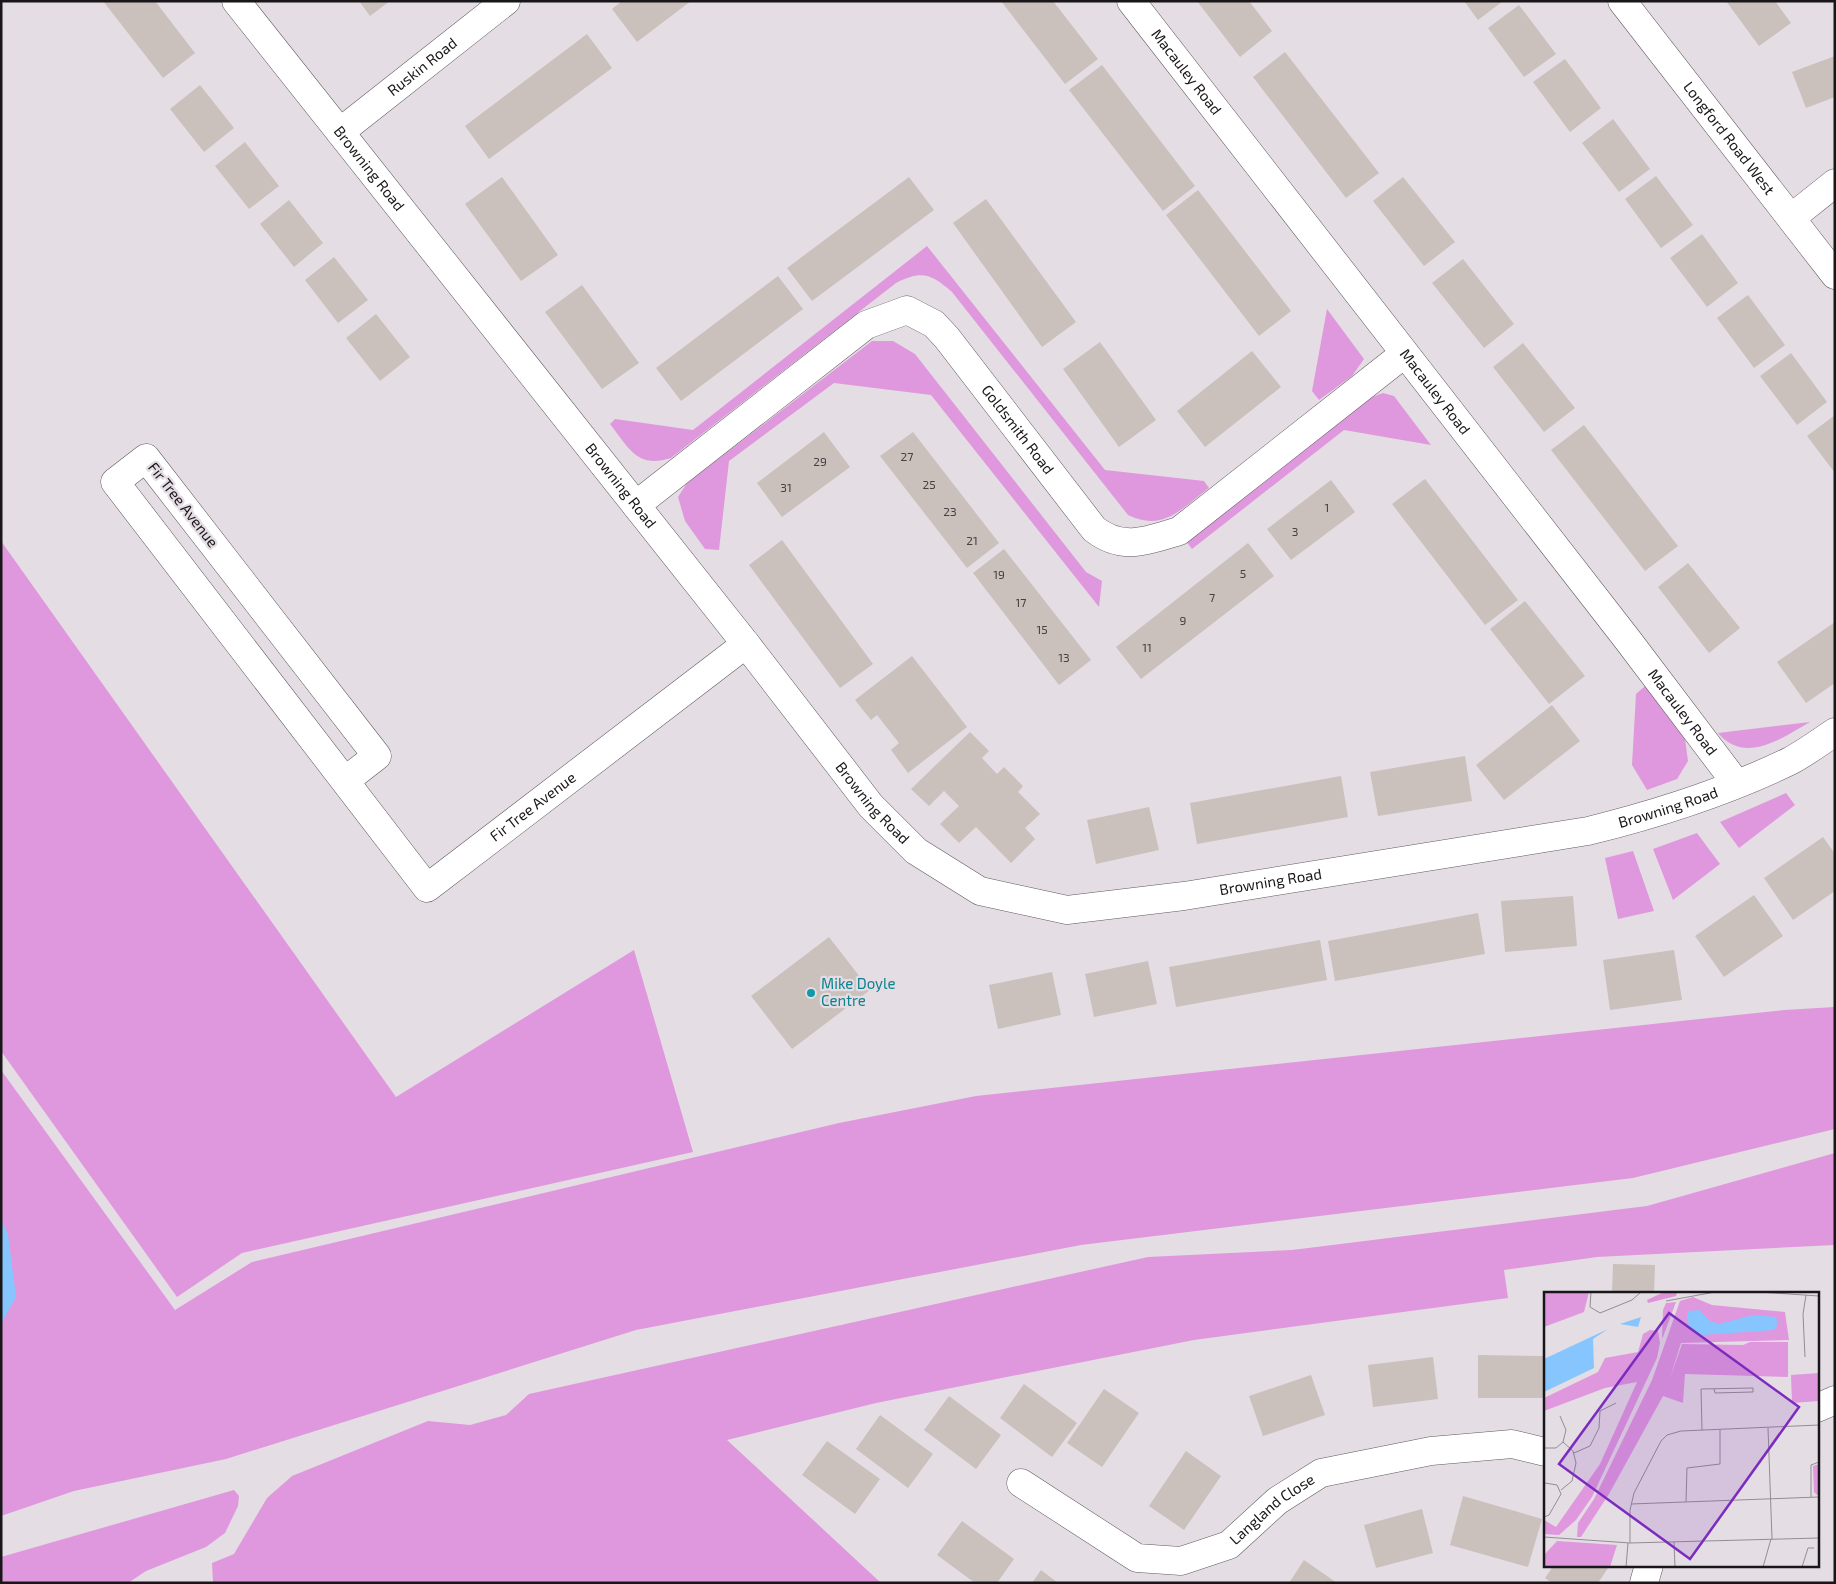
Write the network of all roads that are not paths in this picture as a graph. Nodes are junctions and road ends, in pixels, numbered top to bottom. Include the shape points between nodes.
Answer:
1 (236, 1) edge
2 (506, 1) edge
3 (1130, 1) edge
4 (1622, 1) edge
5 (340, 132) junction
6 (1835, 184) edge
7 (1790, 218) junction
8 (1835, 275) edge
9 (1404, 354) junction
10 (636, 505) junction
11 (746, 644) junction
12 (1835, 732) edge
13 (346, 780) junction
14 (1736, 783) junction
15 (1835, 1400) edge
16 (1818, 1408) edge
17 (1544, 1452) edge
18 (1021, 1483) dead end
19 (1649, 1566) edge
20 (1644, 1583) edge

1 - 5 street, Browning Road
2 - 5 street, Ruskin Road
3 - 9 street, Macauley Road
4 - 7 street, Longford Road West
5 - 10 street, Browning Road
6 - 7 street
7 - 8 street, Longford Road West
9 - 10 street, Goldsmith Road via 1179,531 1136,544 1101,535 1094,529 947,338 934,324 907,310 866,325
9 - 14 street, Macauley Road via 1610,616
10 - 11 street, Browning Road
11 - 13 street, Fir Tree Avenue via 427,888
11 - 14 street, Browning Road via 871,806 916,851 980,891 1067,910 1184,896 1588,831 1633,820
12 - 14 street, Browning Road via 1791,760
13 - 13 street, Fir Tree Avenue via 114,482 146,458 377,756
15 - 16 street
17 - 18 street, Langland Close via 1512,1444 1431,1451 1321,1473 1277,1501 1229,1545 1181,1561 1137,1558
19 - 20 street

